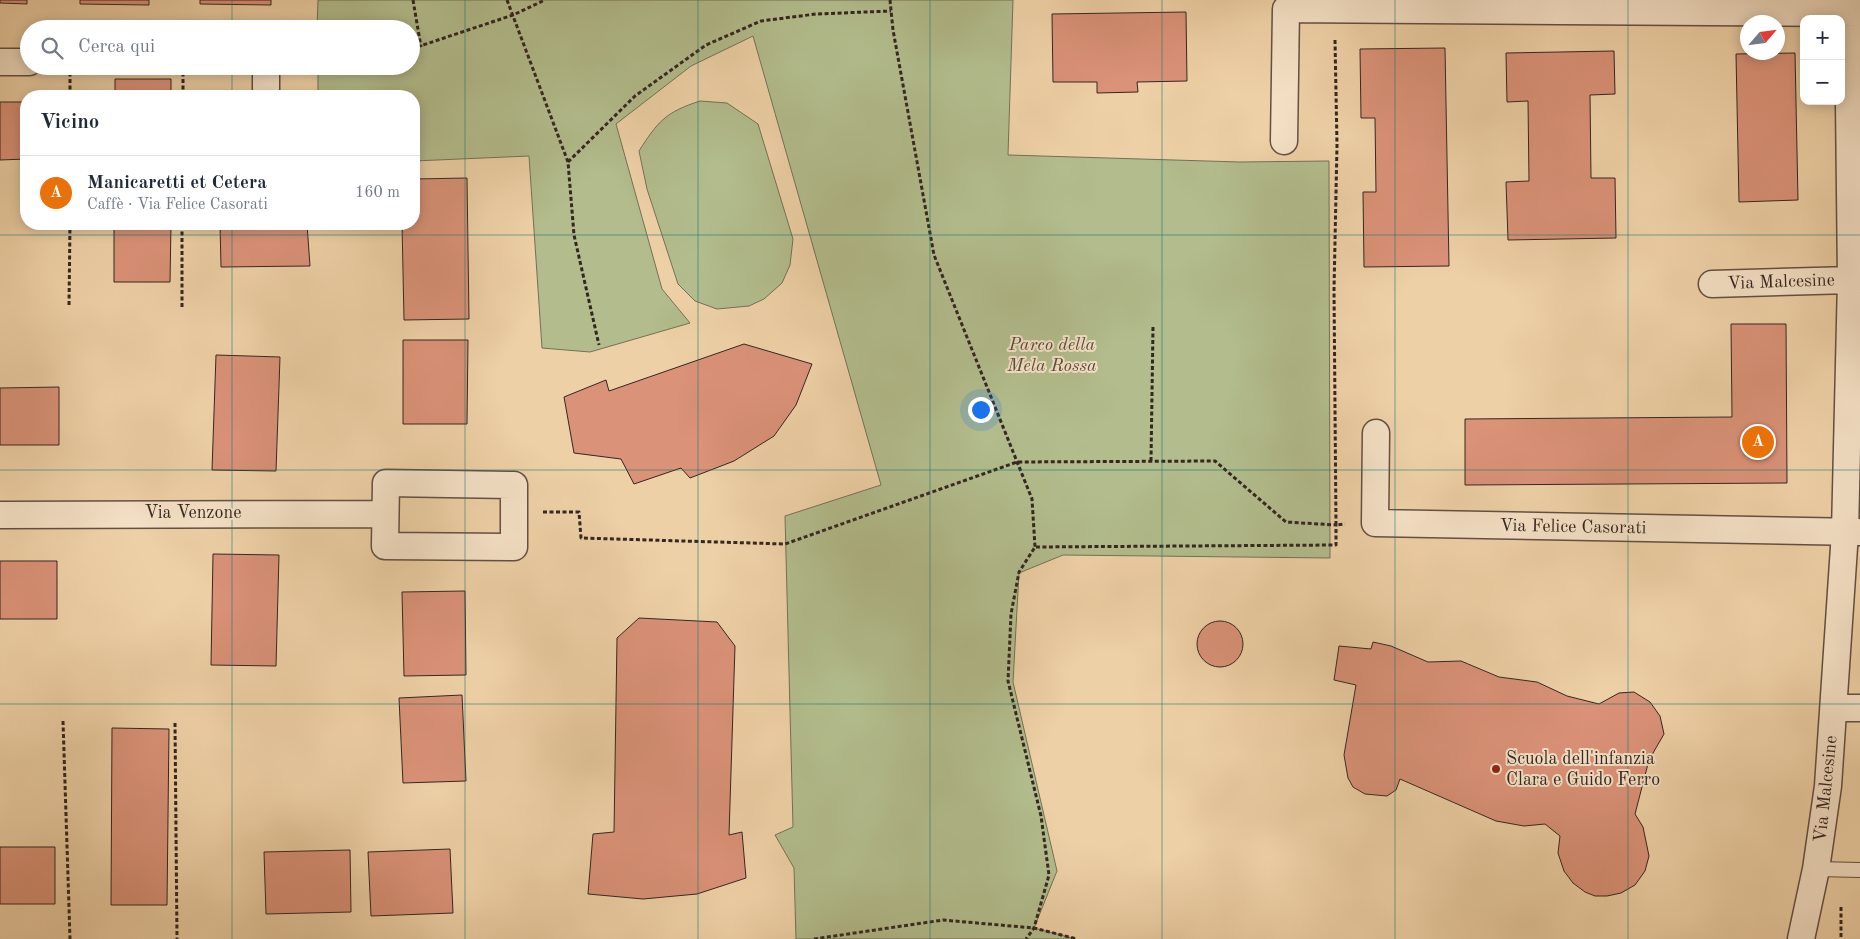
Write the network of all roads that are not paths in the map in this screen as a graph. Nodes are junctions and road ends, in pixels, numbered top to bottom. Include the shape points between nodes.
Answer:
1 (1854, 13) edge
2 (0, 62) edge
3 (20, 62) edge
4 (266, 75) edge
5 (266, 90) edge
6 (1284, 141) dead end
7 (1851, 280) junction
8 (1712, 284) dead end
9 (1376, 433) dead end
10 (0, 514) edge
11 (385, 514) junction
12 (1853, 532) edge
13 (1847, 708) edge
14 (1816, 869) junction
15 (1860, 870) edge
16 (1801, 939) edge

1 - 6 street via 1286,9
1 - 7 street, Via Malcesine
2 - 3 street
4 - 5 street
7 - 8 street, Via Malcesine
7 - 12 street, Via Malcesine
9 - 12 street, Via Felice Casorati via 1376,523
10 - 11 street, Via Venzone
11 - 11 street via 386,483 514,485 514,547 385,546
12 - 13 street, Via Malcesine
13 - 14 street, Via Malcesine via 1828,786
14 - 15 lane, Via Malcesine
14 - 16 street, Via Malcesine

